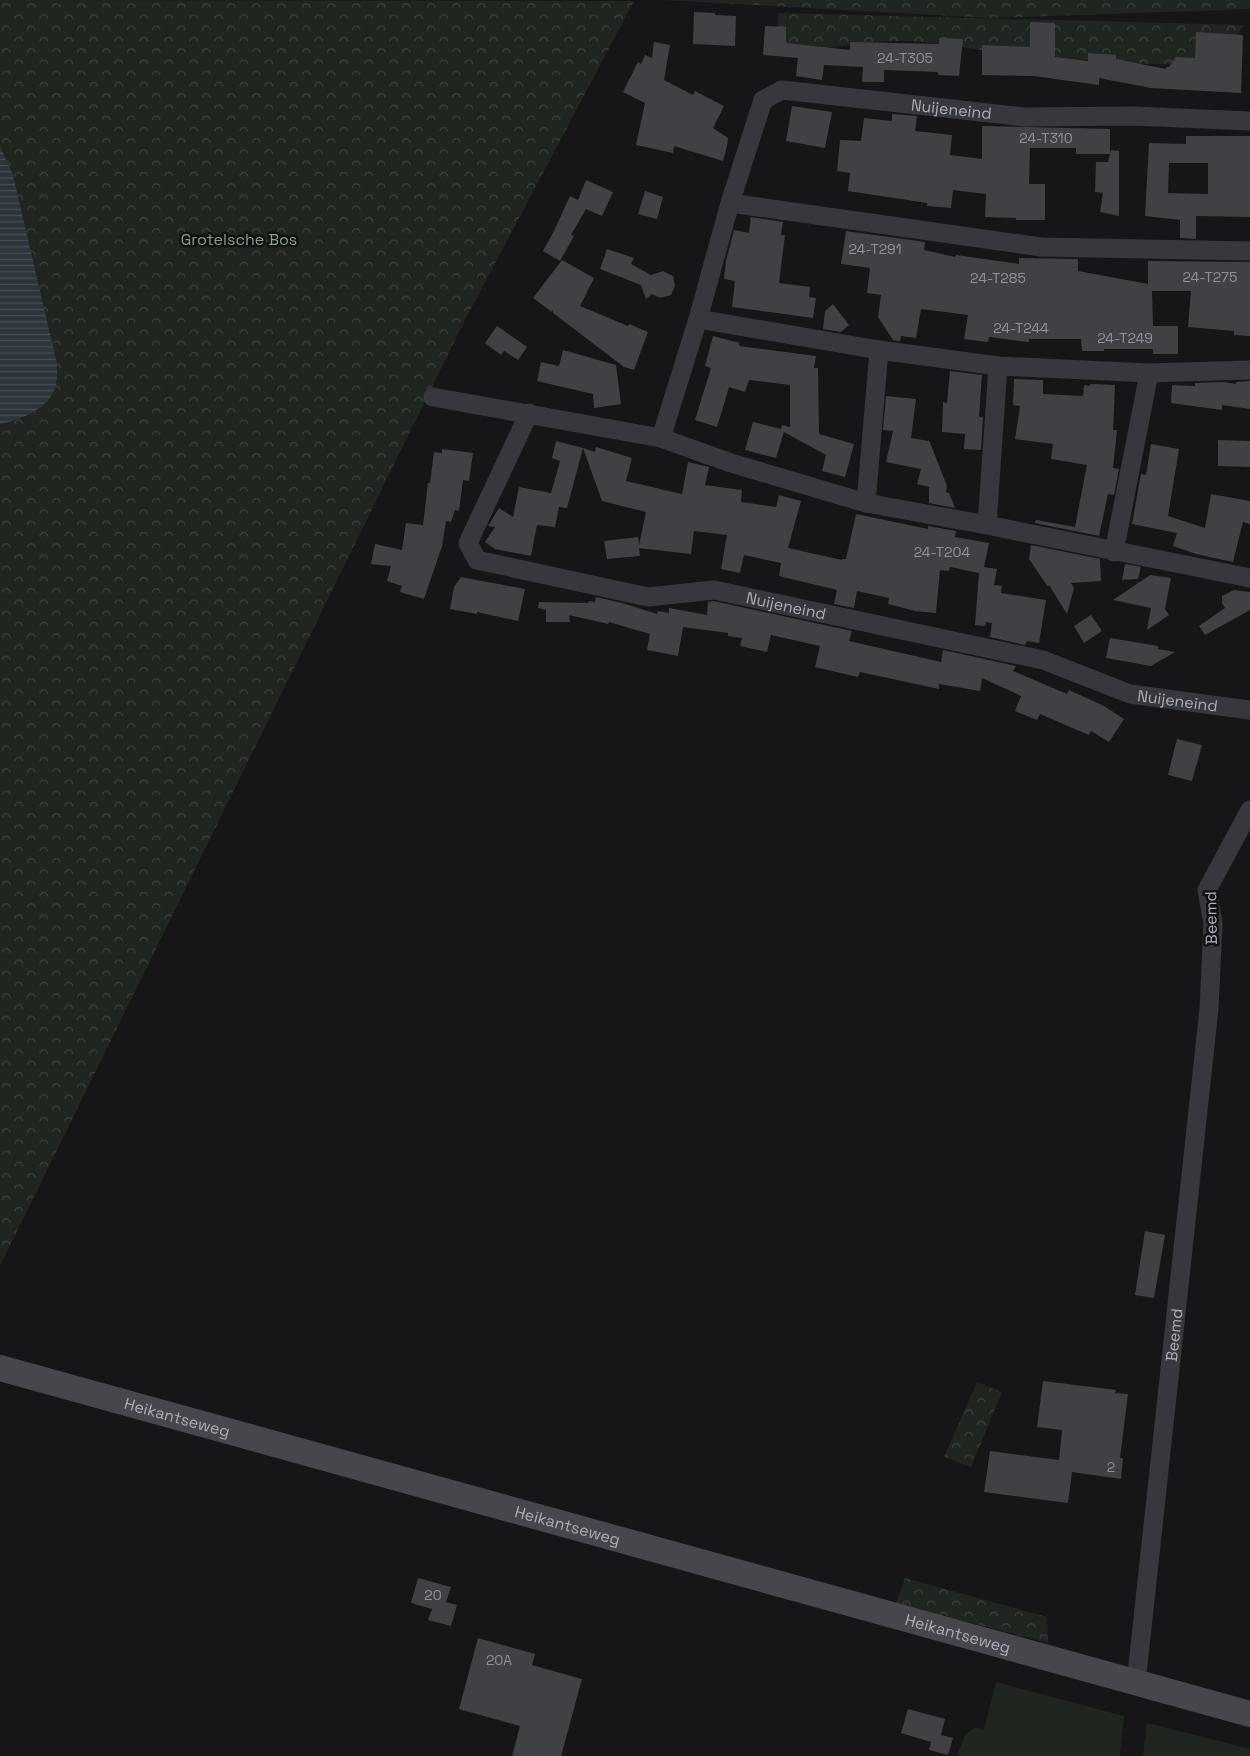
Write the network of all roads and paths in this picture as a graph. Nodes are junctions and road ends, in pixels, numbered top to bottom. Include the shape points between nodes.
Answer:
1 (1250, 121) edge
2 (730, 203) junction
3 (1250, 251) edge
4 (698, 319) junction
5 (879, 350) junction
6 (998, 366) junction
7 (1250, 370) edge
8 (1149, 373) junction
9 (433, 397) dead end
10 (529, 413) junction
11 (661, 438) junction
12 (866, 503) junction
13 (987, 525) junction
14 (1114, 552) junction
15 (1250, 578) edge
16 (1250, 710) edge
17 (1250, 810) edge
18 (0, 1368) edge
19 (1136, 1683) junction
20 (1250, 1714) edge

1 - 2 street, Nuijeneind via 1132,116 1025,117 782,90 763,100
2 - 3 street via 1041,247
2 - 4 street, Nuijeneind
4 - 5 street
4 - 11 street, Nuijeneind
5 - 6 street
5 - 12 street
6 - 8 street
6 - 13 street
7 - 8 street
8 - 14 street
9 - 10 street
10 - 11 street
10 - 16 street, Nuijeneind via 468,543 477,560 648,597 714,590 1043,660 1130,694
11 - 12 street via 731,463
12 - 13 street
13 - 14 street
14 - 15 street
17 - 19 street, Beemd via 1207,890 1213,923 1209,1009
18 - 19 street, Heikantseweg
19 - 20 street

